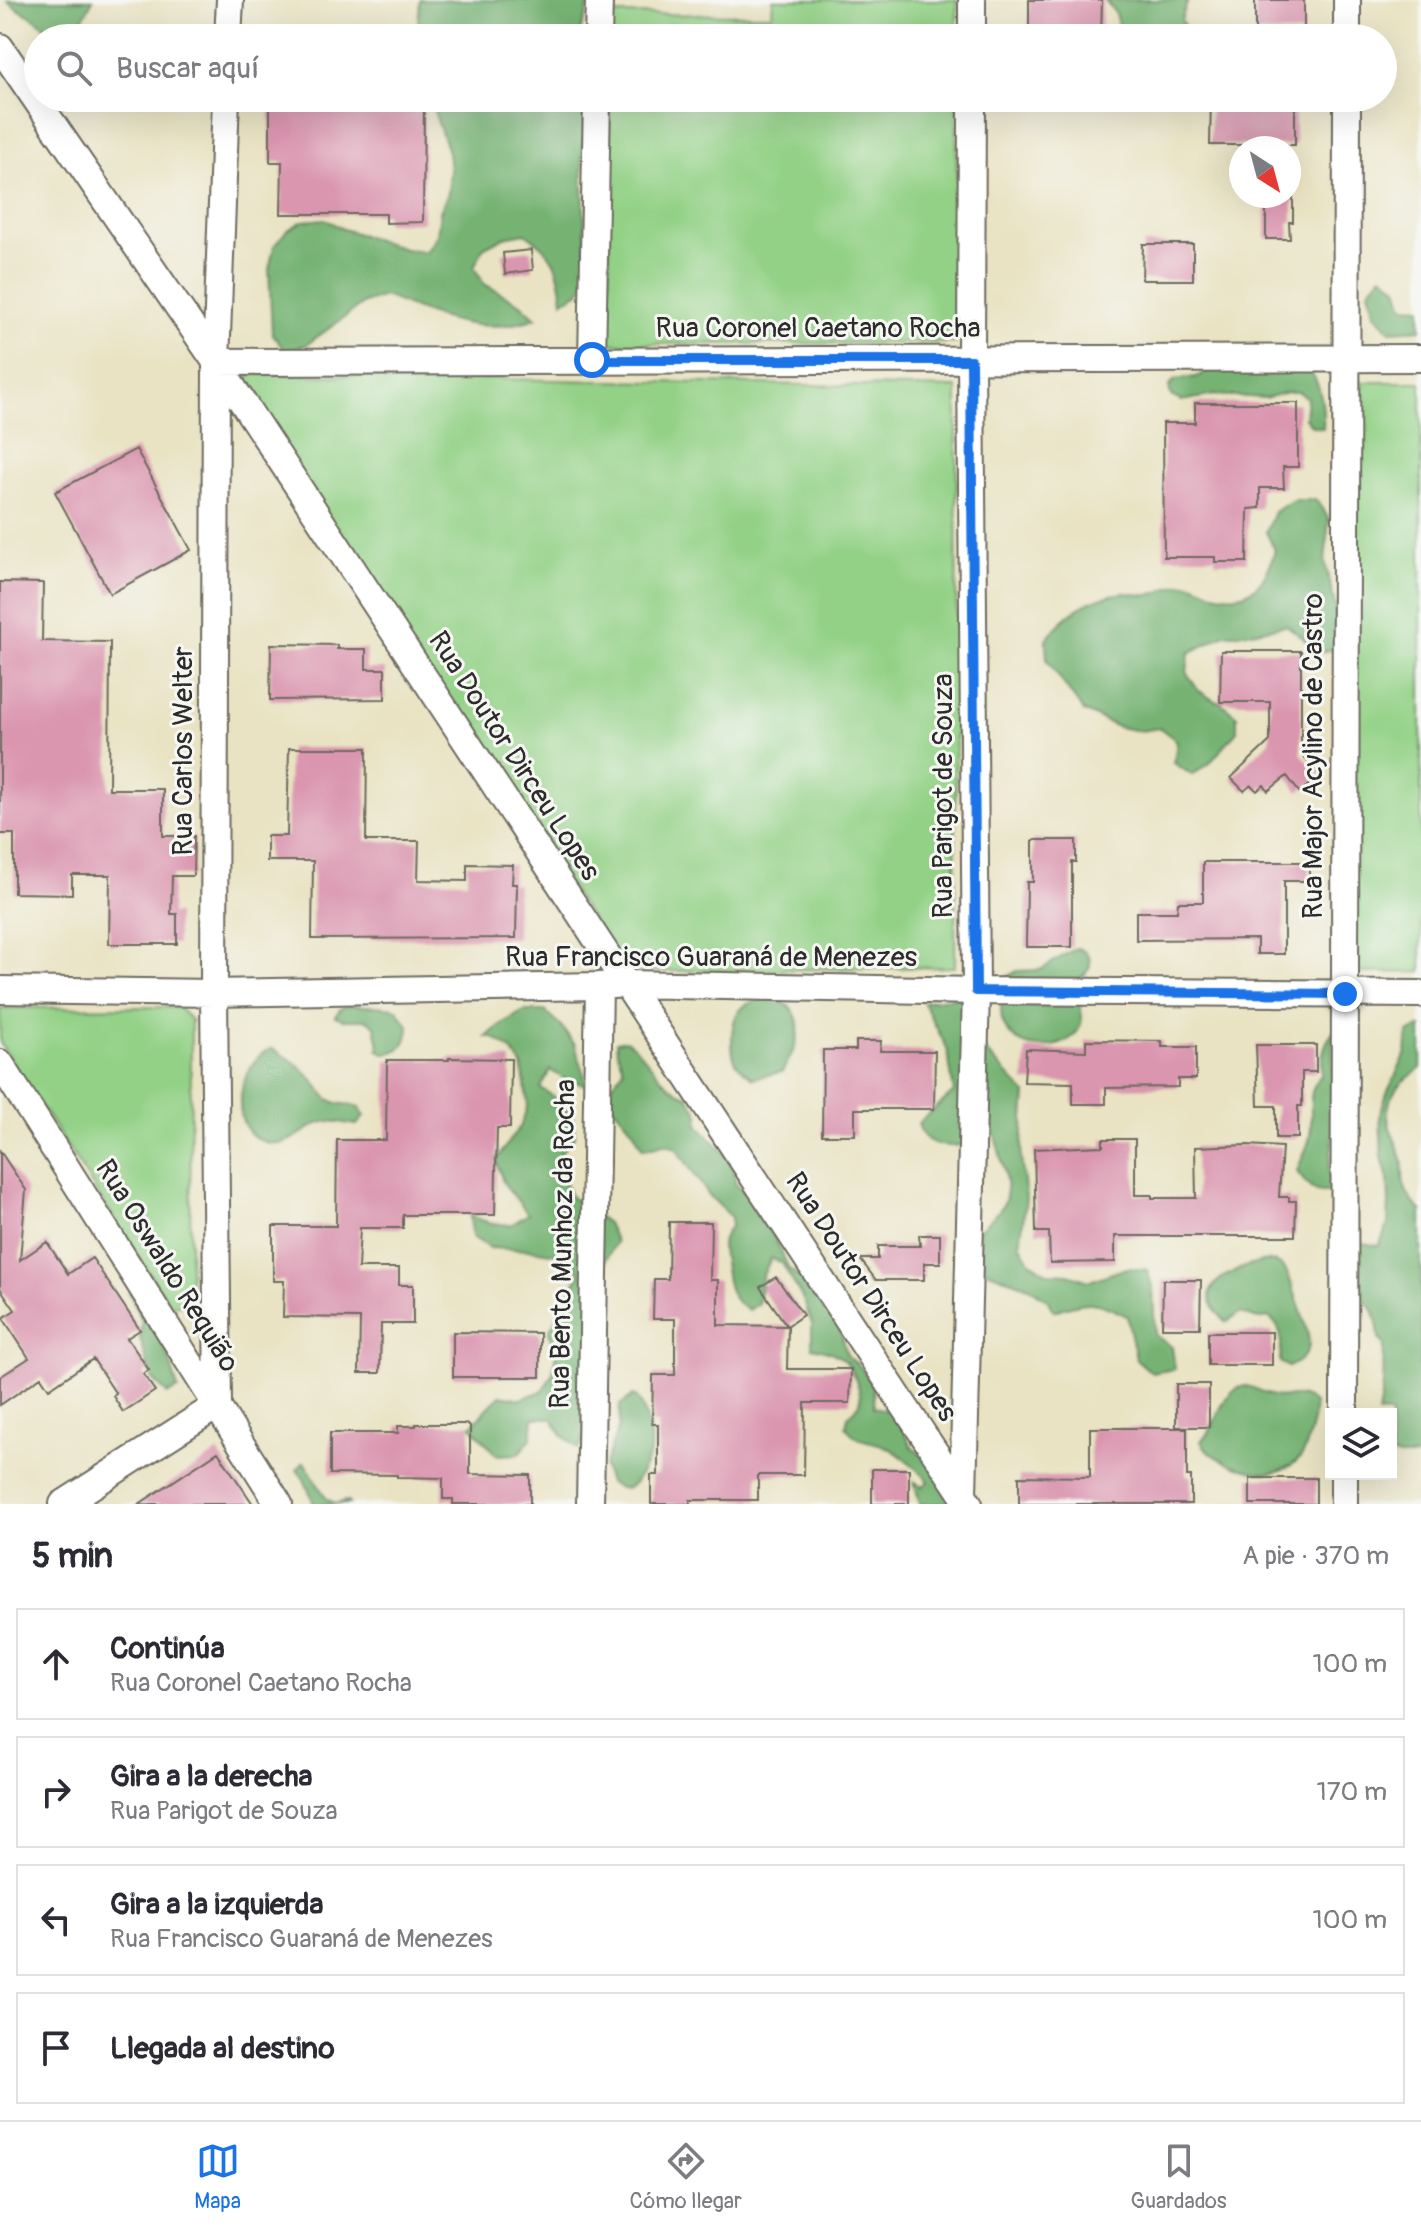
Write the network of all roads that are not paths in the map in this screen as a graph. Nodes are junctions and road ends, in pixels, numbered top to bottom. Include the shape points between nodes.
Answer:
1 (230, 0) edge
2 (599, 0) edge
3 (972, 0) edge
4 (1347, 0) edge
5 (229, 24) edge
6 (598, 24) edge
7 (972, 24) edge
8 (1347, 24) edge
9 (0, 47) edge
10 (24, 82) edge
11 (45, 112) edge
12 (225, 112) edge
13 (597, 112) edge
14 (972, 112) edge
15 (1347, 112) edge
16 (1345, 358) junction
17 (1421, 358) edge
18 (592, 360) junction
19 (971, 360) junction
20 (216, 362) junction
21 (626, 984) junction
22 (599, 986) junction
23 (0, 990) edge
24 (976, 991) junction
25 (214, 993) junction
26 (1345, 994) junction
27 (1421, 994) edge
28 (0, 1063) edge
29 (218, 1405) junction
30 (1344, 1408) edge
31 (1344, 1480) edge
32 (966, 1499) edge
33 (63, 1504) edge
34 (279, 1504) edge
35 (590, 1504) edge
36 (1344, 1504) edge

1 - 5 street
2 - 6 street
3 - 7 street
4 - 8 street
9 - 10 street, Rua Doutor Dirceu Lopes
11 - 20 street, Rua Doutor Dirceu Lopes
12 - 20 street, Rua Carlos Welter
13 - 18 street
14 - 19 street, Rua Parigot de Souza
15 - 16 street, Rua Major Acylino de Castro
16 - 17 street, Rua Coronel Caetano Rocha
16 - 19 street, Rua Coronel Caetano Rocha
16 - 26 street, Rua Major Acylino de Castro
18 - 19 street, Rua Coronel Caetano Rocha
18 - 20 street, Rua Coronel Caetano Rocha
19 - 24 street, Rua Parigot de Souza
20 - 21 street, Rua Doutor Dirceu Lopes
20 - 25 street, Rua Carlos Welter
21 - 22 street, Rua Francisco Guaraná de Menezes
21 - 24 street, Rua Francisco Guaraná de Menezes
21 - 32 street, Rua Doutor Dirceu Lopes
22 - 25 street, Rua Francisco Guaraná de Menezes
22 - 35 street, Rua Bento Munhoz da Rocha
23 - 25 street, Rua Francisco Guaraná de Menezes
24 - 26 street, Rua Francisco Guaraná de Menezes
24 - 32 street, Rua Parigot de Souza
25 - 29 street, Rua Carlos Welter
26 - 27 street, Rua Francisco Guaraná de Menezes
26 - 30 street, Rua Major Acylino de Castro
28 - 29 street, Rua Oswaldo Requião
29 - 33 street
29 - 34 street, Rua Oswaldo Requião
31 - 36 street

